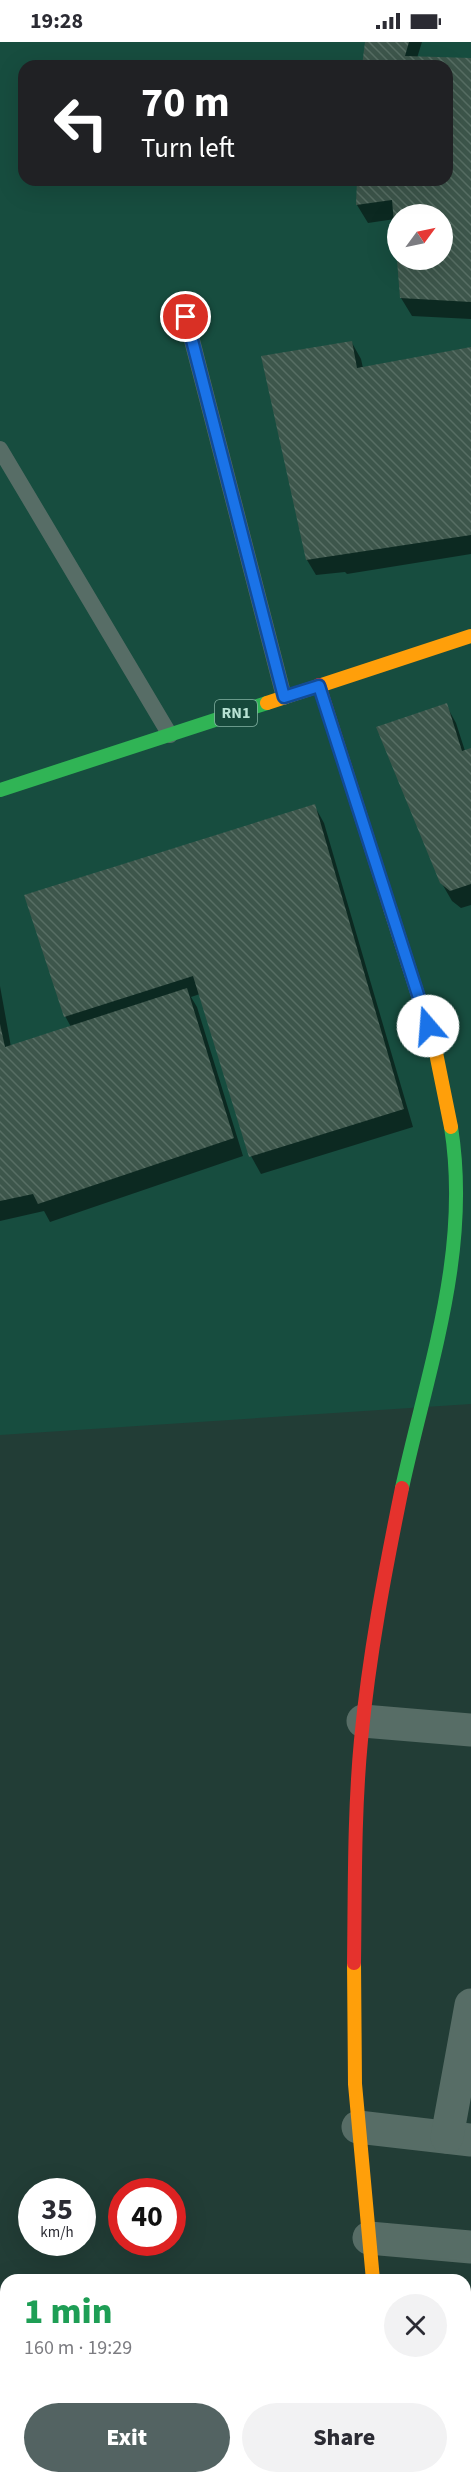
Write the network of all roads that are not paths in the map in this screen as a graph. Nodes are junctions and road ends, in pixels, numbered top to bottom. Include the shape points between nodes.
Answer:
1 (186, 317) dead end
2 (0, 449) edge
3 (471, 636) edge
4 (319, 686) junction
5 (284, 697) junction
6 (170, 735) junction
7 (0, 790) edge
8 (363, 1721) junction
9 (471, 1730) edge
10 (471, 2005) edge
11 (358, 2127) junction
12 (459, 2138) edge
13 (369, 2238) junction
14 (471, 2247) edge
15 (372, 2274) edge

1 - 5 lane
2 - 6 lane
3 - 4 street, RN1
4 - 5 street, RN1
4 - 8 street via 435,1048 457,1167 452,1271 396,1521
5 - 6 street, RN1
6 - 7 street, RN1
8 - 9 street
8 - 11 street via 356,1831 354,2055
10 - 12 street
11 - 12 street
11 - 13 street
13 - 14 street
13 - 15 street

